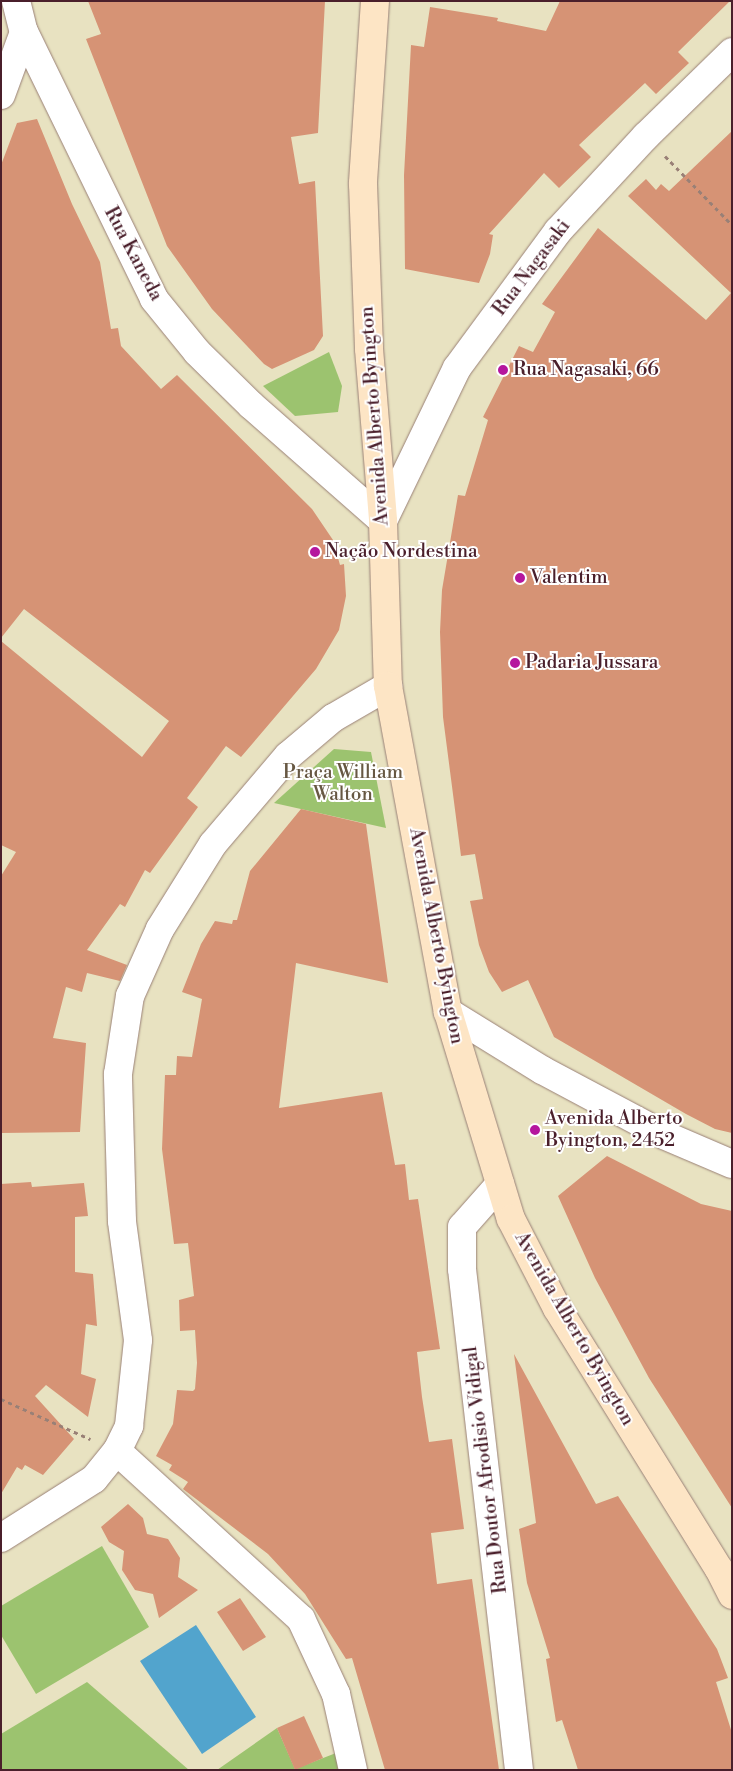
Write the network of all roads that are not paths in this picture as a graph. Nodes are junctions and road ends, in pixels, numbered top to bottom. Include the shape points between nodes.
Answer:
1 (16, 1) edge
2 (375, 1) edge
3 (24, 32) junction
4 (732, 52) edge
5 (1, 95) edge
6 (383, 520) junction
7 (388, 686) junction
8 (448, 1012) junction
9 (732, 1164) edge
10 (500, 1184) junction
11 (117, 1451) junction
12 (1, 1538) edge
13 (732, 1595) edge
14 (353, 1770) edge
15 (519, 1770) edge

1 - 3 street, Rua Kaneda
2 - 6 street, Avenida Alberto Byington via 363,184 369,349
3 - 5 street
3 - 6 street, Rua Kaneda via 154,299 197,352 251,405
4 - 6 street, Rua Nagasaki via 646,136 558,232 457,368
6 - 7 street, Avenida Alberto Byington
7 - 8 street, Avenida Alberto Byington
7 - 11 street via 334,718 288,756 248,799 213,844 160,929 130,996 118,1074 118,1111 122,1221 138,1340 129,1426
8 - 9 street via 542,1070 664,1135
8 - 10 street, Avenida Alberto Byington
10 - 13 street, Avenida Alberto Byington via 510,1219 557,1308
10 - 15 street, Rua Doutor Afrodisio Vidigal via 462,1227 462,1269
11 - 12 street via 94,1479
11 - 14 street via 301,1619 336,1694

